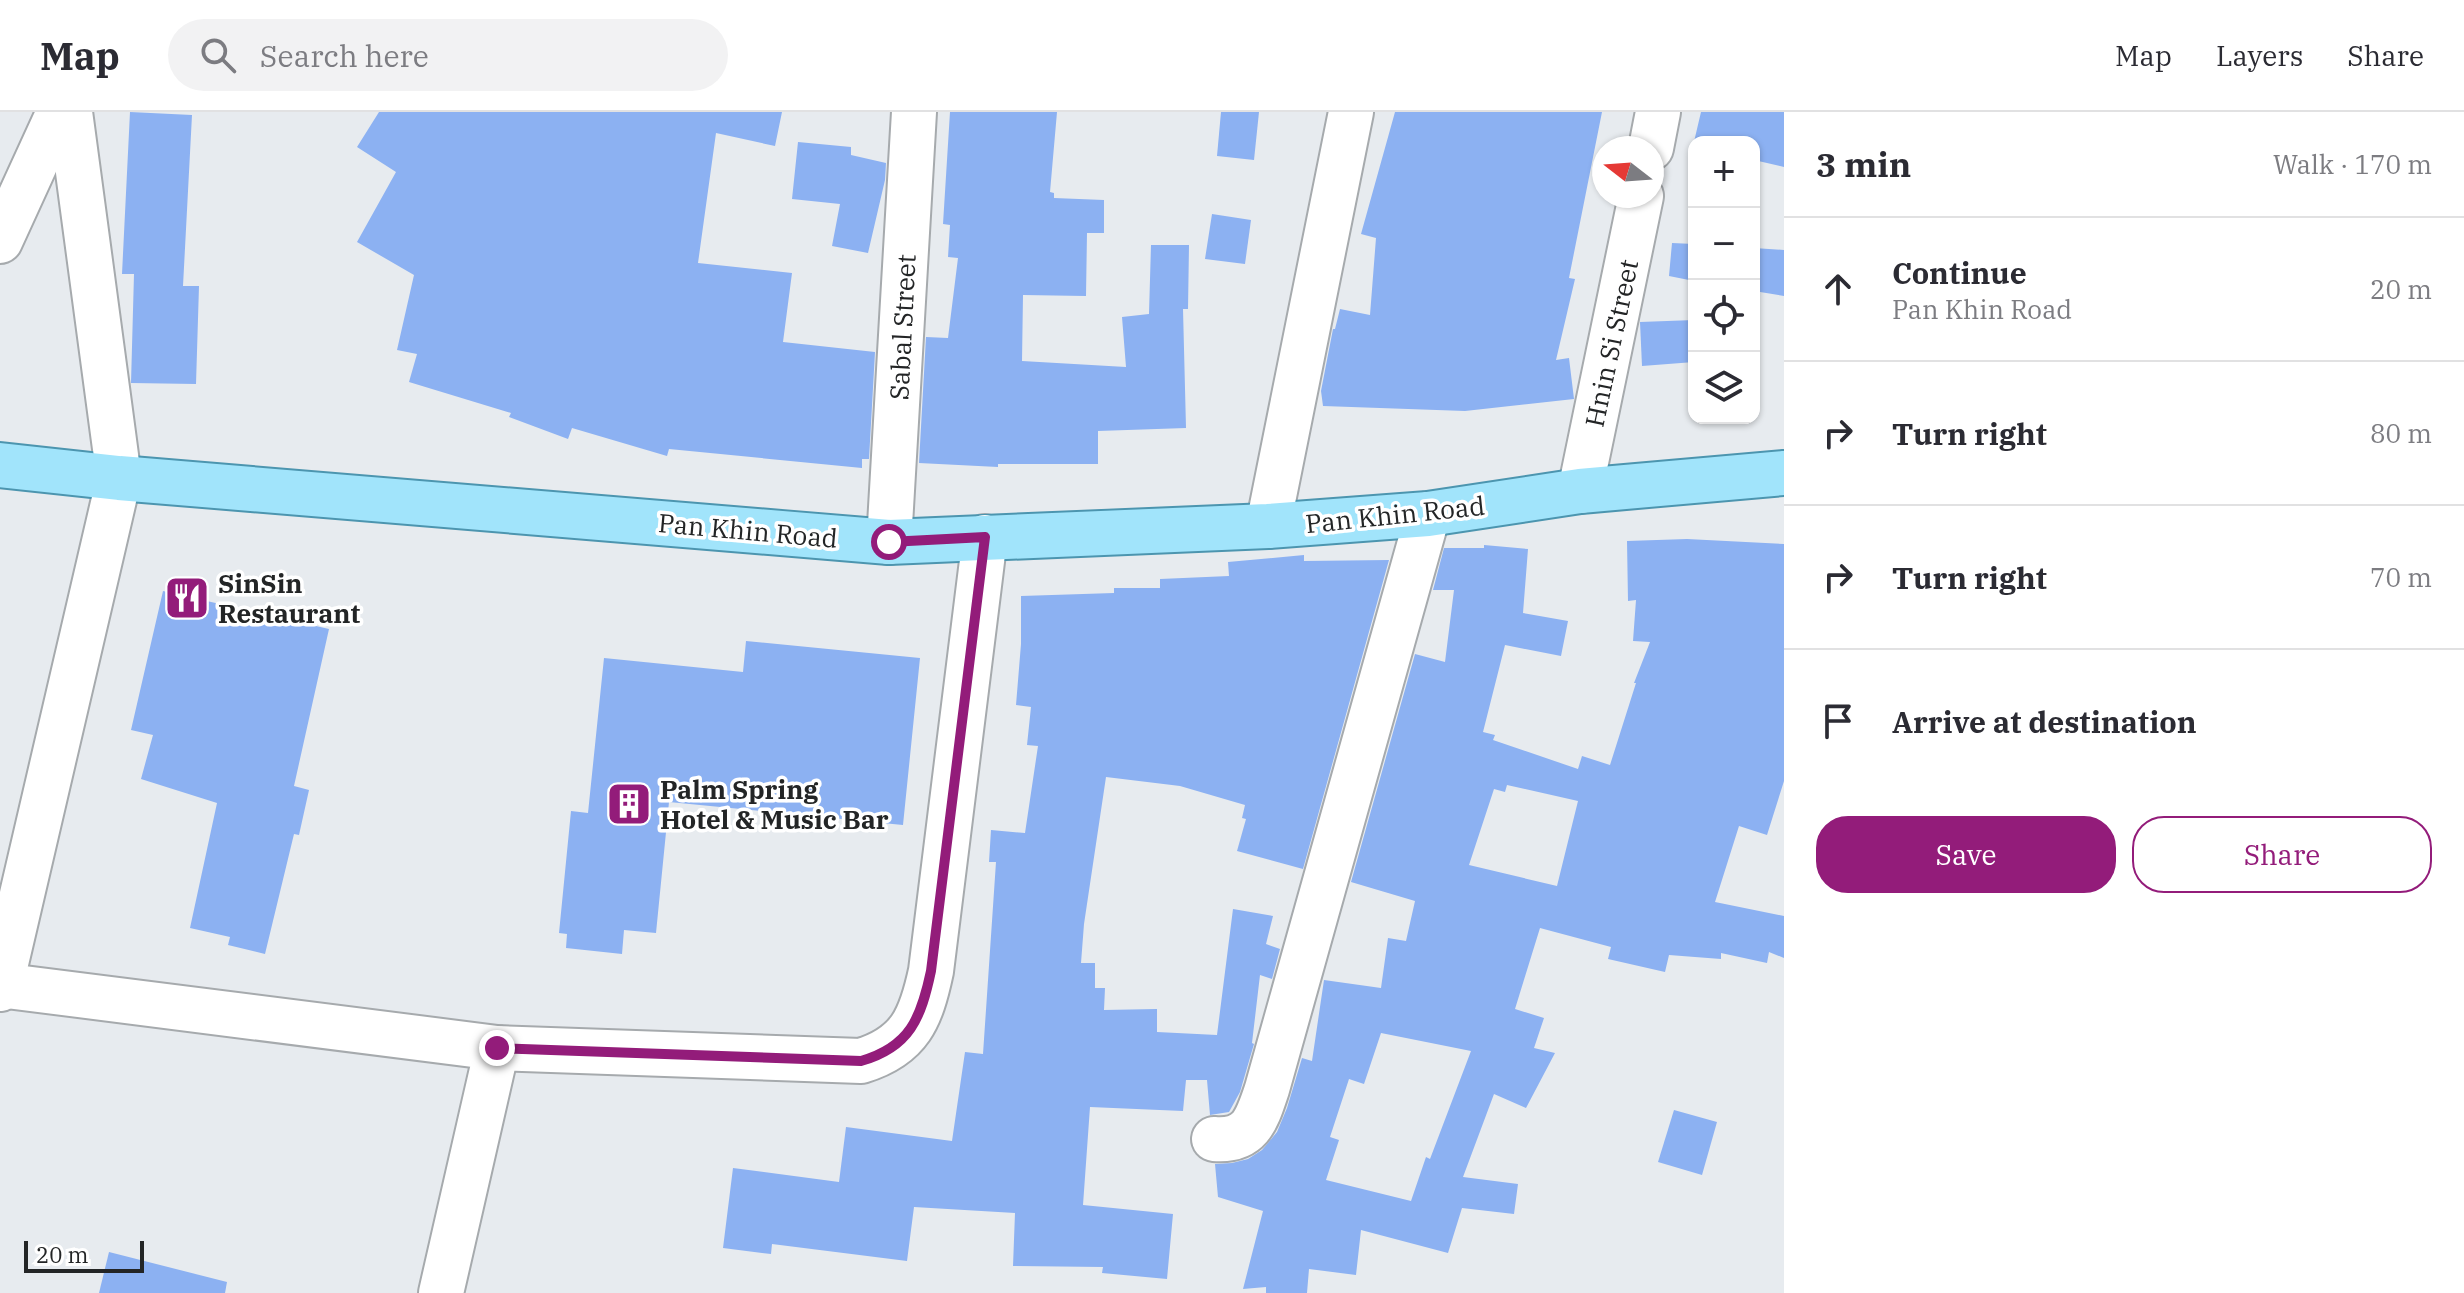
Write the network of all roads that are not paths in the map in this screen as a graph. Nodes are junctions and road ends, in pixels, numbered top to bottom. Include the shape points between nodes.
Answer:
1 (59, 112) edge
2 (70, 112) edge
3 (914, 112) edge
4 (1351, 112) edge
5 (1658, 112) edge
6 (1653, 136) edge
7 (1639, 208) edge
8 (0, 241) edge
9 (0, 465) edge
10 (1784, 473) edge
11 (119, 478) junction
12 (1580, 491) junction
13 (1428, 514) junction
14 (1268, 526) junction
15 (985, 537) junction
16 (889, 542) junction
17 (0, 986) edge
18 (497, 1048) junction
19 (1214, 1139) dead end
20 (441, 1293) edge

1 - 8 street
2 - 11 street
3 - 16 street, Sabal Street
4 - 14 street
5 - 6 street
7 - 12 street, Hnin Si Street
9 - 11 main road, Pan Khin Road
10 - 12 main road, Pan Khin Road
11 - 16 main road, Pan Khin Road
11 - 17 street
12 - 13 main road, Pan Khin Road
13 - 14 main road, Pan Khin Road
13 - 19 street via 1256,1123 1231,1140
14 - 15 main road, Pan Khin Road
15 - 16 main road, Pan Khin Road
15 - 18 street via 931,971 923,1007 905,1037 884,1054 861,1061
17 - 18 street
18 - 20 street

